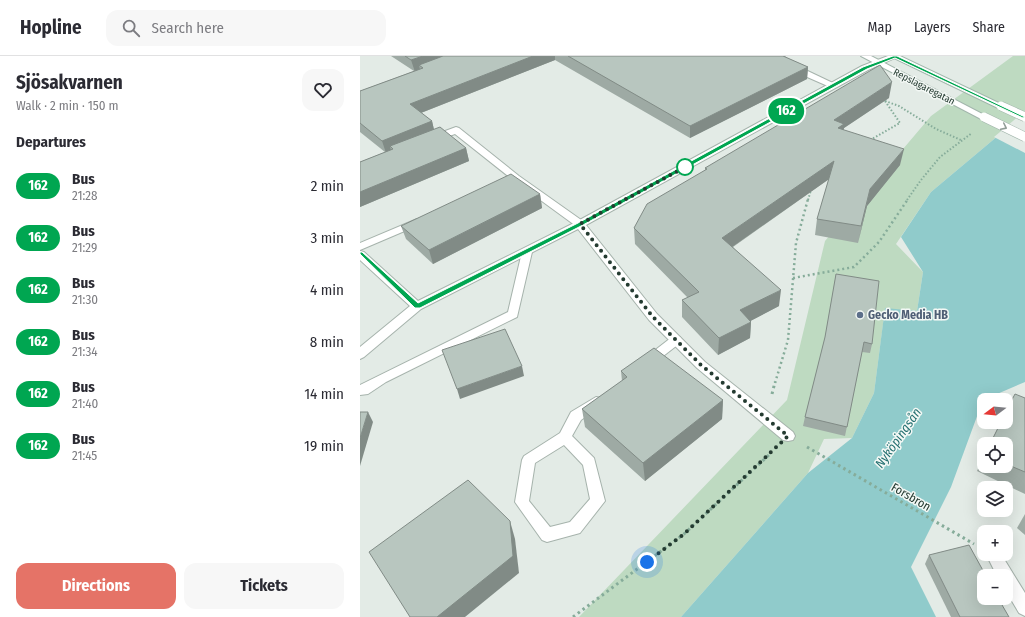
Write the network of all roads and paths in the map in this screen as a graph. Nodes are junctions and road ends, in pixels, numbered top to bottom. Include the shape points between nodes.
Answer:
1 (865, 56) edge
2 (894, 56) edge
3 (782, 63) edge
4 (878, 63) junction
5 (865, 68) junction
6 (833, 85) junction
7 (884, 100) junction
8 (1025, 117) edge
9 (978, 130) dead end
10 (1025, 137) edge
11 (868, 140) edge
12 (961, 140) junction
13 (427, 141) edge
14 (516, 178) junction
15 (502, 184) edge
16 (815, 185) edge
17 (424, 219) edge
18 (580, 224) junction
19 (527, 252) junction
20 (360, 253) edge
21 (793, 278) junction
22 (417, 306) junction
23 (676, 340) junction
24 (360, 354) edge
25 (639, 369) edge
26 (360, 390) edge
27 (608, 392) edge
28 (766, 418) junction
29 (788, 436) junction
30 (565, 437) junction
31 (977, 546) dead end
32 (1013, 588) edge
33 (1025, 608) edge
34 (573, 617) edge

1 - 4 street, Repslagaregatan
2 - 4 street
2 - 8 street, Repslagaregatan, bridge
3 - 6 street
4 - 5 street
4 -> 10 street, Repslagaregatan, bridge
5 - 6 street
5 - 7 path
6 - 18 street
7 - 11 path via 900,123
7 - 12 path
9 - 12 path
12 - 21 path via 940,157 921,180 879,242 854,267
13 - 14 street via 456,130
14 - 15 street
14 - 18 street
16 - 21 path via 810,190 796,243
17 - 20 street
18 - 19 street
18 - 23 street via 653,317
19 - 22 street
19 - 26 street via 513,314 363,391
20 - 22 street
21 - 28 path via 788,340
22 - 24 street
23 - 25 street
23 - 28 street via 701,365
27 - 30 street via 576,416
28 - 29 street
29 - 31 path, Forsbron
29 - 34 path via 684,534
30 - 30 street via 529,460 522,502 547,534 575,528 598,501 589,462
32 - 33 street

